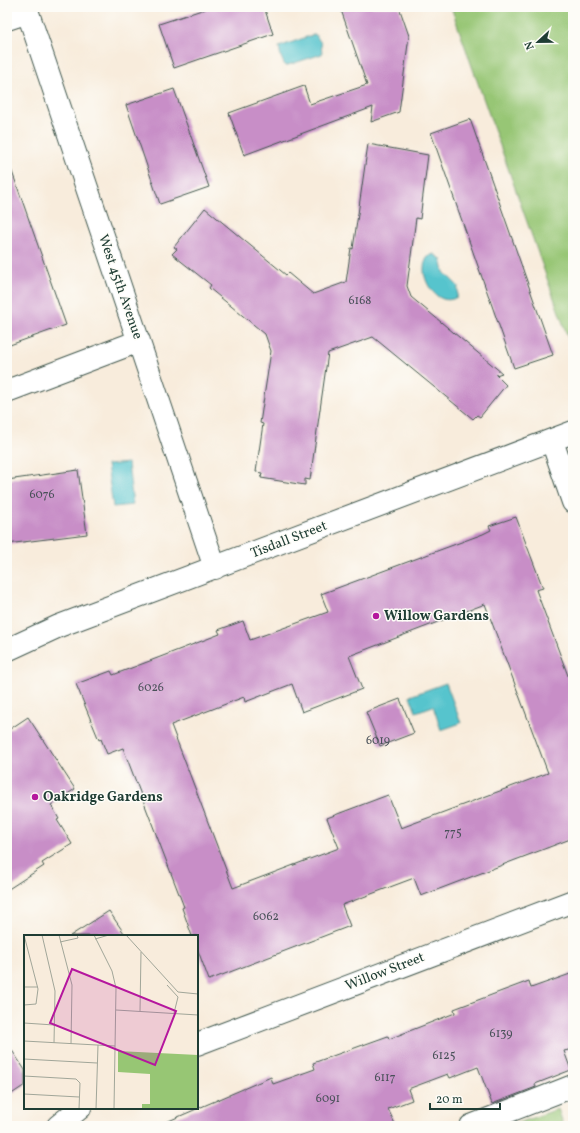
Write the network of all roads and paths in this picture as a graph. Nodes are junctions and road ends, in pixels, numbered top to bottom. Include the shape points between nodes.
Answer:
1 (27, 9) edge
2 (7, 19) edge
3 (139, 341) junction
4 (7, 391) edge
5 (573, 432) edge
6 (552, 440) junction
7 (573, 502) edge
8 (215, 568) junction
9 (7, 650) edge
10 (573, 901) edge
11 (198, 1044) edge
12 (573, 1086) edge
13 (79, 1109) edge
14 (58, 1126) edge
15 (471, 1126) edge

1 - 2 street
1 - 3 street, West 45th Avenue
3 - 4 street
3 - 8 street, West 45th Avenue
5 - 6 street, Tisdall Street
6 - 7 street
6 - 8 street, Tisdall Street
8 - 9 street, Tisdall Street via 59,626
10 - 11 street, Willow Street
12 - 15 street
13 - 14 street

